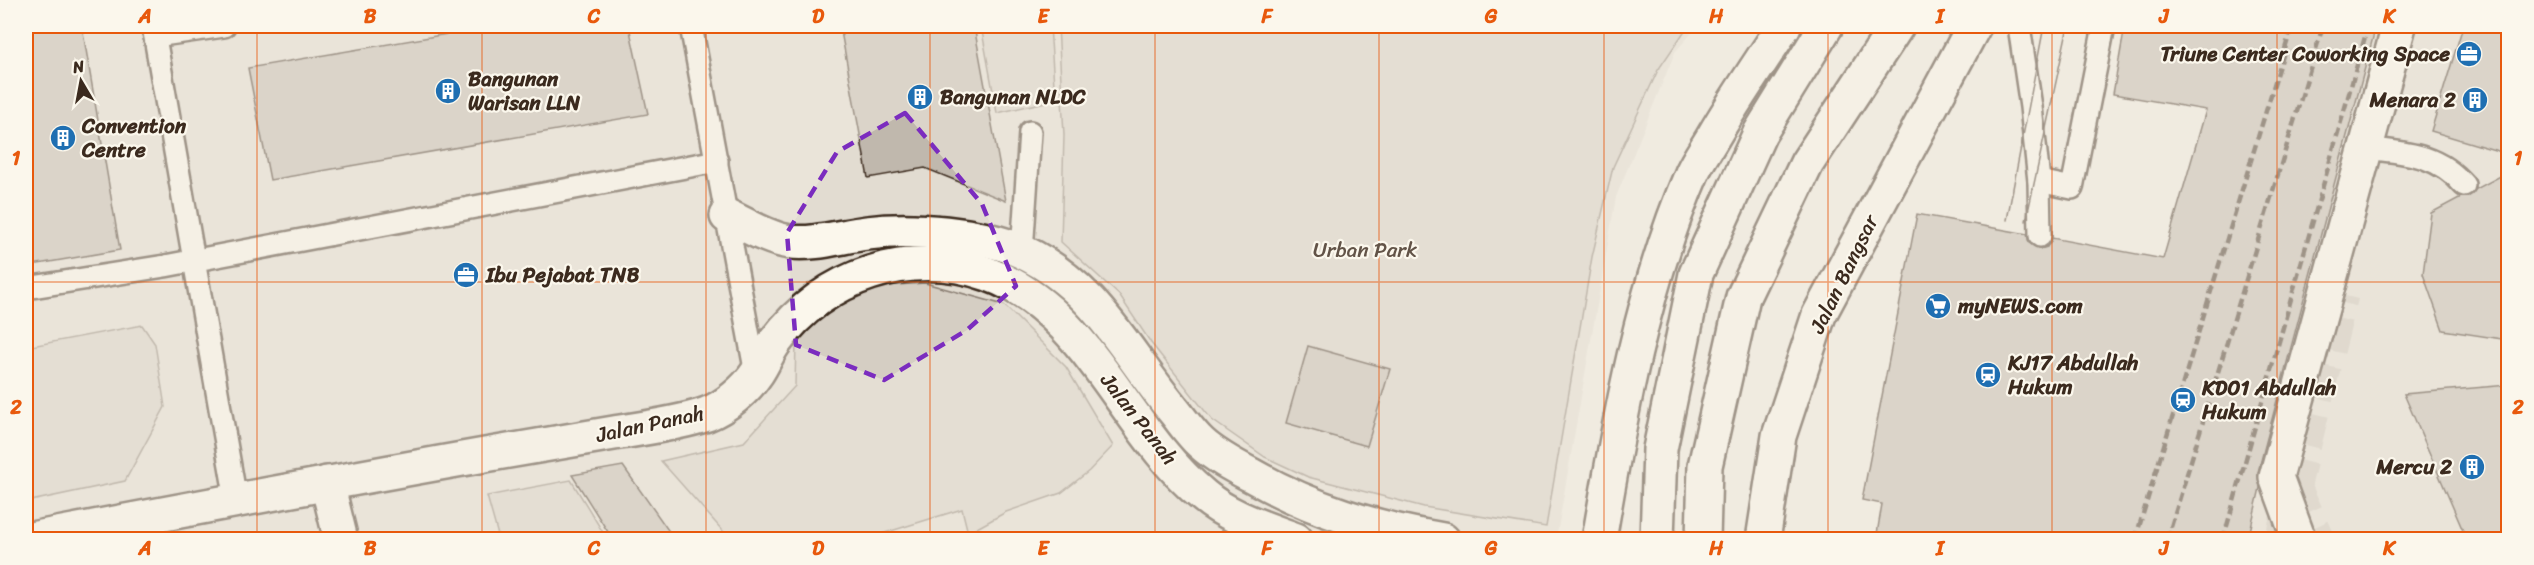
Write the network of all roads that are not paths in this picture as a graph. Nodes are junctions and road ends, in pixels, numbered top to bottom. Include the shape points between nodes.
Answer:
1 (224, 26) edge
2 (692, 26) edge
3 (1784, 26) edge
4 (1826, 26) edge
5 (1897, 26) edge
6 (1974, 26) edge
7 (2019, 26) edge
8 (2104, 26) edge
9 (2399, 26) edge
10 (154, 31) edge
11 (1030, 132) dead end
12 (2366, 148) junction
13 (717, 161) junction
14 (2039, 182) junction
15 (2464, 185) dead end
16 (727, 216) junction
17 (2040, 236) dead end
18 (1022, 252) junction
19 (192, 260) junction
20 (26, 288) edge
21 (1107, 319) junction
22 (1080, 345) junction
23 (756, 374) junction
24 (327, 483) junction
25 (236, 500) junction
26 (26, 540) edge
27 (341, 540) edge
28 (1296, 540) edge
29 (1443, 540) edge
30 (1599, 540) edge
31 (1657, 540) edge
32 (1703, 540) edge
33 (1763, 540) edge
34 (2299, 540) edge

1 - 10 lane
2 - 13 lane
3 - 30 main road via 1693,171 1671,229 1649,297 1620,420
4 - 31 main road via 1760,133 1696,274 1660,449
5 - 32 main road via 1807,163 1743,297 1704,466
6 - 33 main road, Jalan Bangsar via 1819,315 1779,436
7 - 14 lane
8 - 14 lane via 2072,188
9 - 12 main road
10 - 19 lane
11 - 18 lane
12 - 15 lane via 2423,156 2453,172
12 - 34 main road via 2276,477
13 - 16 lane
13 - 19 lane
14 - 17 lane
16 - 18 main road, Jalan Panah via 790,242 912,231 970,238
16 - 23 lane
18 - 21 main road, Jalan Panah via 1060,274
19 - 20 lane
19 - 25 lane
21 - 22 main road
21 - 29 main road, Jalan Panah via 1148,379 1201,443 1233,465 1334,514
22 - 23 main road, Jalan Panah via 1049,310 1022,290 990,275 956,266 921,263 886,267 853,278 822,295 795,317
22 - 28 main road, Jalan Panah via 1167,458 1204,497 1250,523
23 - 24 main road, Jalan Panah via 736,396 708,414
24 - 25 main road, Jalan Panah
24 - 27 main road
25 - 26 main road, Jalan Panah

